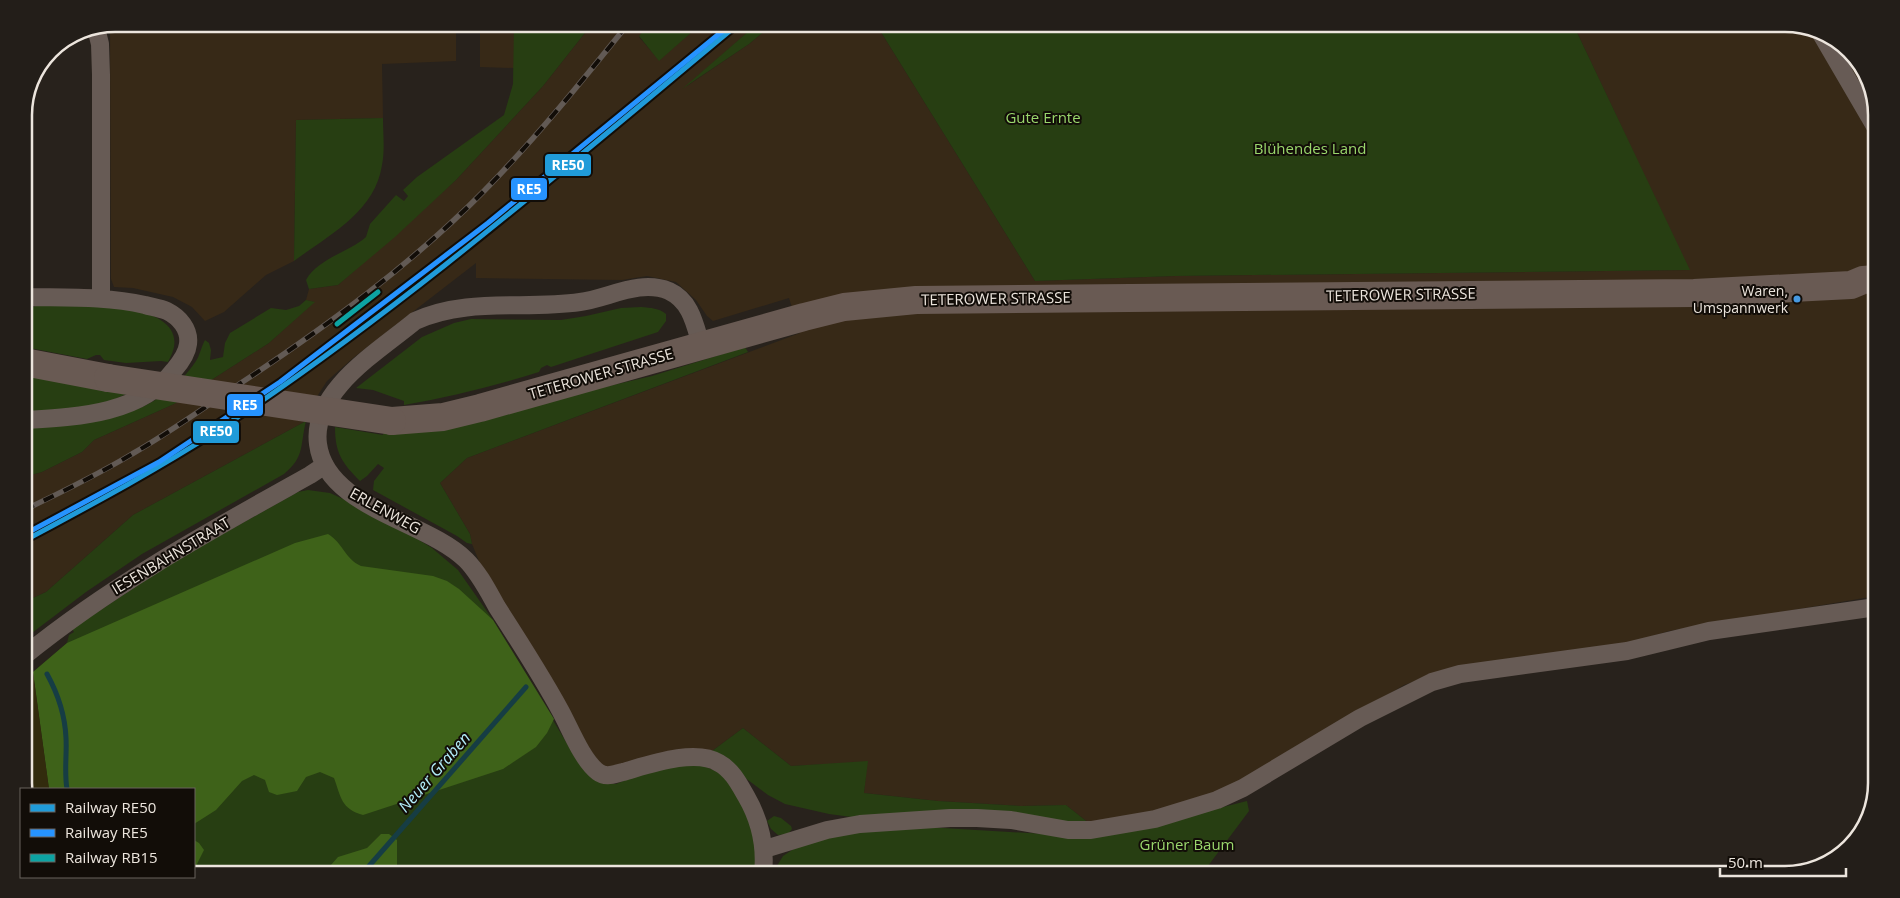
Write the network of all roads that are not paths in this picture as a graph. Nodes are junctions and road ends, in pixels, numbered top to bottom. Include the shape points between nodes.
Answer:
1 (98, 35) edge
2 (1828, 45) edge
3 (1867, 113) edge
4 (1868, 284) edge
5 (33, 298) edge
6 (101, 298) junction
7 (699, 336) junction
8 (33, 364) edge
9 (33, 420) edge
10 (325, 465) junction
11 (1868, 608) edge
12 (33, 649) edge
13 (765, 849) junction
14 (764, 866) edge

1 - 6 street via 101,74
2 - 3 street
4 - 7 main road, TETEROWER STRASSE via 1694,293 916,300 844,307
5 - 6 street
6 - 9 street via 165,310 180,320 186,328 188,344 180,363 153,392 134,401 69,418
7 - 8 main road, TETEROWER STRASSE, bridge via 480,408 443,417 392,421
7 - 10 street, ERLENWEG via 691,312 680,298 671,292 649,287 582,302 471,306 428,315 415,321 344,379 330,397 318,434
10 - 12 street, IESENBAHNSTRAAT via 172,552 126,581
10 - 13 street, ERLENWEG via 356,498 439,540 466,561 597,771 608,776 692,757 719,762 738,782 752,806
11 - 13 street via 1709,632 1627,651 1460,674 1432,682 1360,718 1244,788 1155,819 1090,830 977,818 853,825
13 - 14 street

